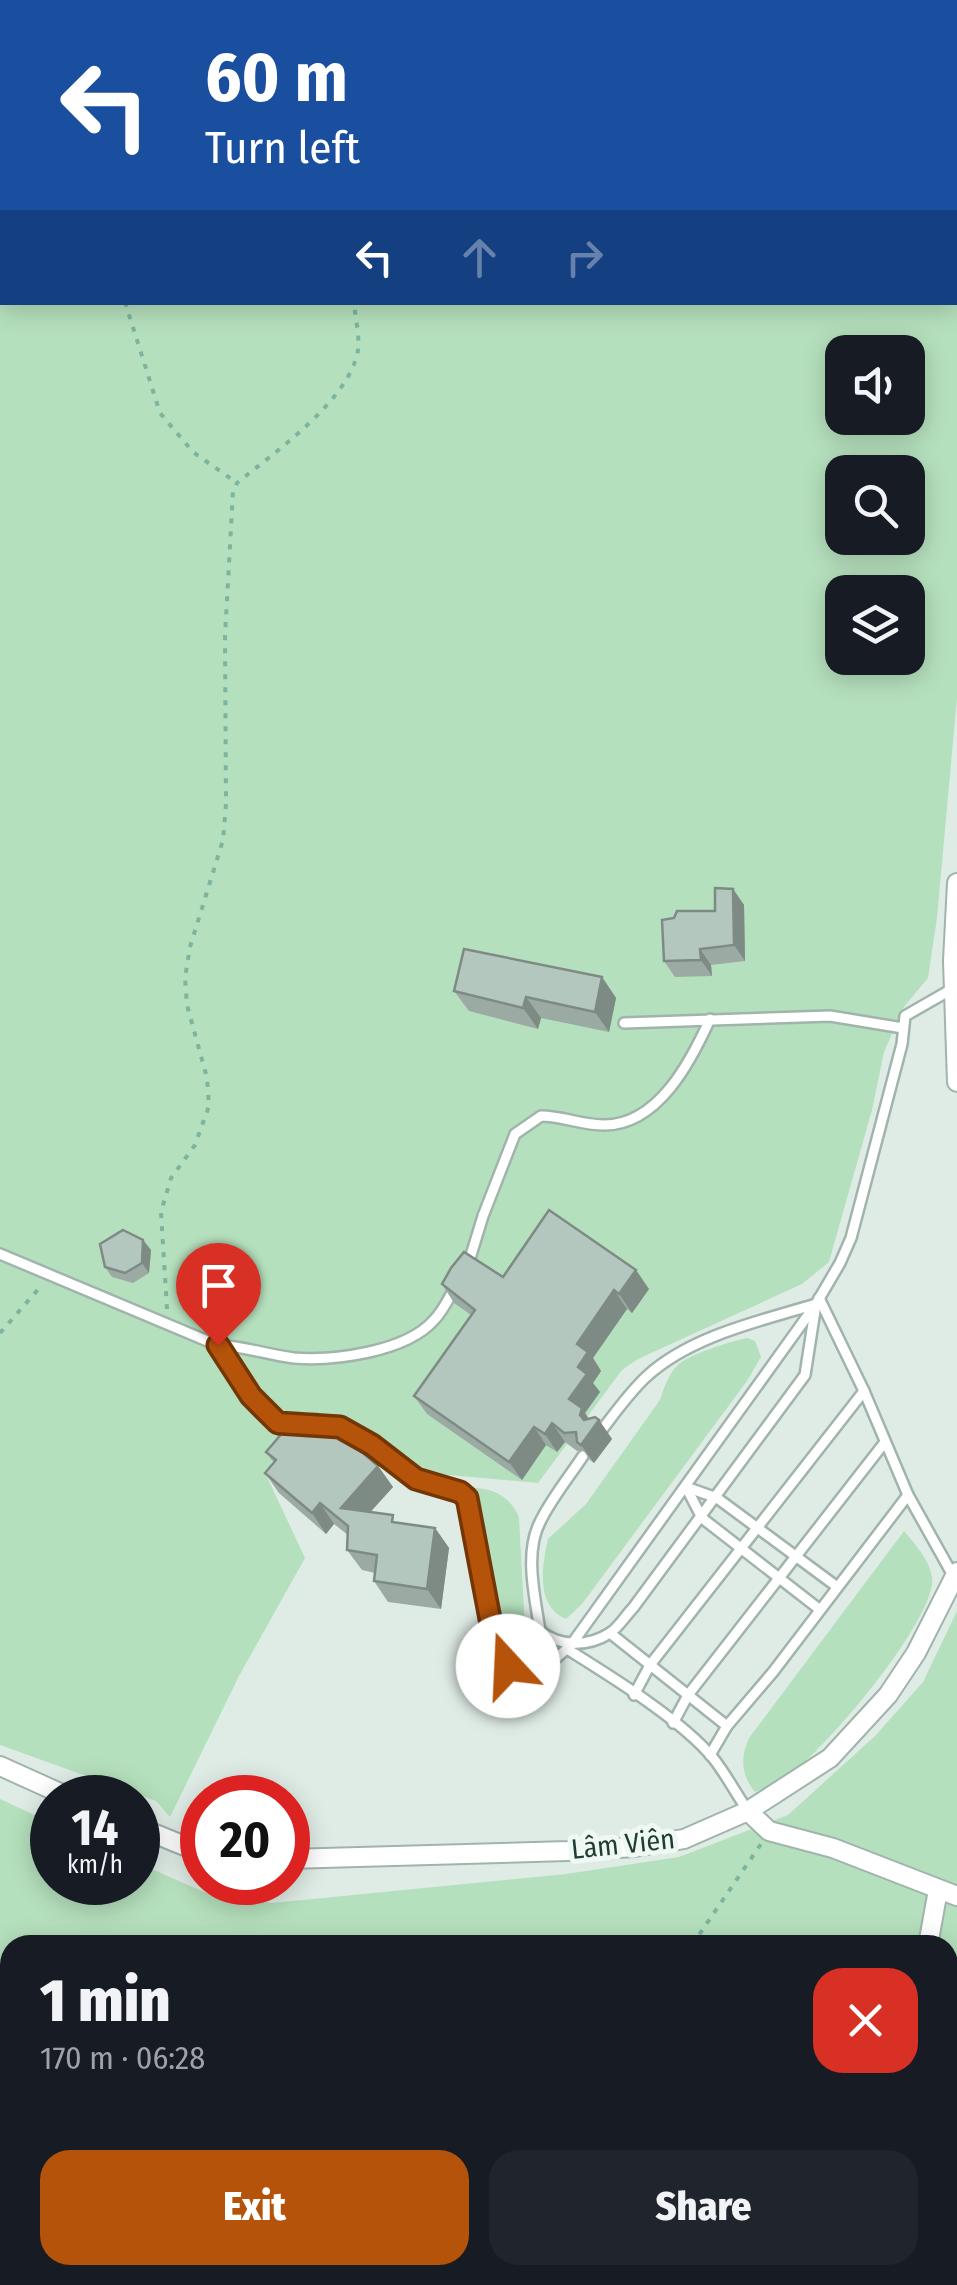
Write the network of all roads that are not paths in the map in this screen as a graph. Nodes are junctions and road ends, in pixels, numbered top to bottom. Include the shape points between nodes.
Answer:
1 (957, 883) edge
2 (954, 988) junction
3 (710, 1019) junction
4 (624, 1023) dead end
5 (903, 1028) junction
6 (957, 1082) edge
7 (0, 1254) edge
8 (818, 1301) junction
9 (218, 1345) junction
10 (864, 1391) junction
11 (601, 1431) edge
12 (885, 1442) junction
13 (583, 1456) edge
14 (686, 1487) junction
15 (908, 1495) junction
16 (716, 1498) junction
17 (702, 1518) junction
18 (756, 1527) junction
19 (740, 1548) junction
20 (794, 1555) junction
21 (956, 1576) edge
22 (777, 1578) junction
23 (836, 1586) junction
24 (819, 1609) junction
25 (610, 1633) junction
26 (569, 1647) junction
27 (650, 1665) junction
28 (634, 1695) junction
29 (688, 1695) junction
30 (673, 1722) junction
31 (727, 1726) junction
32 (710, 1755) junction
33 (0, 1766) edge
34 (30, 1779) edge
35 (748, 1811) junction
36 (310, 1858) edge
37 (938, 1890) junction
38 (957, 1896) edge
39 (930, 1935) edge

1 - 2 street
2 - 5 lane via 905,1016
2 - 6 street
3 - 4 lane
3 - 5 lane via 830,1016
3 - 9 lane via 694,1056 661,1098 634,1118 608,1126 541,1116 515,1134 468,1264 420,1333 351,1357 294,1358
5 - 8 lane via 850,1238
7 - 9 lane
8 - 10 lane
8 - 11 lane via 680,1353 645,1378
8 - 14 lane
8 - 16 lane via 805,1375
9 - 26 lane via 278,1423 340,1427 416,1479 467,1498 494,1640 508,1666 536,1674
10 - 12 lane
10 - 18 lane
12 - 15 lane
12 - 20 lane
13 - 26 lane via 540,1522 532,1563 540,1631
14 - 16 lane
14 - 17 lane
14 - 26 lane
15 - 21 lane
15 - 23 lane
16 - 17 lane
16 - 18 lane
17 - 19 lane
17 - 25 lane
18 - 19 lane
18 - 20 lane
19 - 22 lane
19 - 27 lane
20 - 22 lane
20 - 23 lane
21 - 35 street, Lâm Viên via 888,1695 830,1758
22 - 24 lane
22 - 29 lane
23 - 24 lane
24 - 31 lane
25 - 26 lane
25 - 27 lane
26 - 28 lane
27 - 28 lane
27 - 29 lane
28 - 30 lane
29 - 30 lane
29 - 31 lane
30 - 32 lane
31 - 32 lane
32 - 35 lane
33 - 34 street
35 - 36 street, Lâm Viên via 684,1839 635,1847
35 - 37 street via 768,1832 834,1848
37 - 38 street
37 - 39 street

